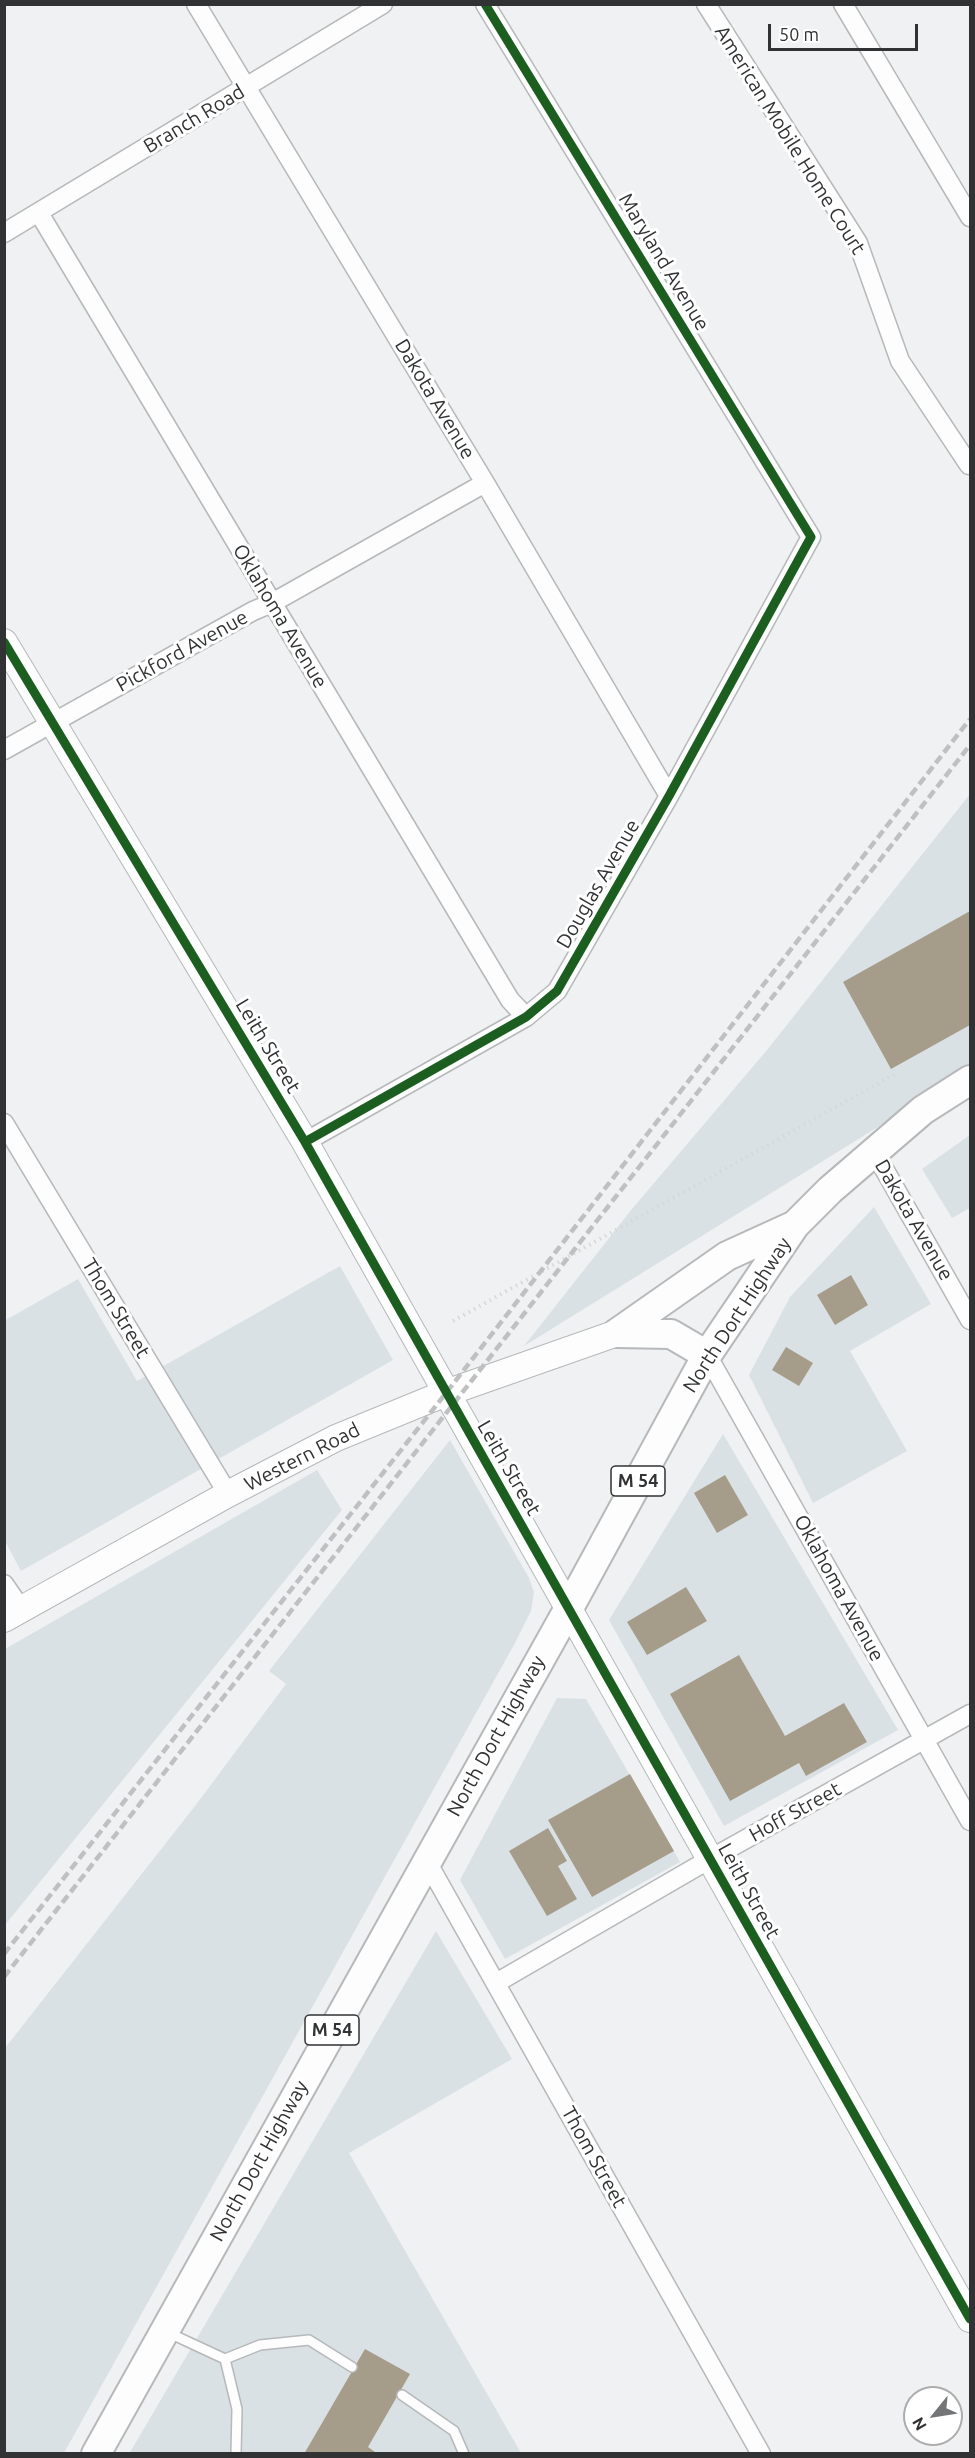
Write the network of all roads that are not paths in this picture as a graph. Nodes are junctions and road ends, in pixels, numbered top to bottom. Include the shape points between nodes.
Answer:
1 (196, 4) edge
2 (383, 4) edge
3 (485, 4) edge
4 (706, 4) edge
5 (843, 4) edge
6 (247, 87) junction
7 (39, 213) junction
8 (970, 217) edge
9 (4, 233) edge
10 (970, 464) edge
11 (485, 483) junction
12 (811, 537) joint
13 (273, 603) junction
14 (4, 642) edge
15 (53, 723) junction
16 (4, 750) edge
17 (669, 796) junction
18 (526, 1017) junction
19 (970, 1080) edge
20 (4, 1123) edge
21 (305, 1142) junction
22 (875, 1153) junction
23 (795, 1225) junction
24 (970, 1320) edge
25 (617, 1333) junction
26 (706, 1354) junction
27 (446, 1393) junction
28 (228, 1494) junction
29 (4, 1584) edge
30 (569, 1608) junction
31 (13, 1614) edge
32 (970, 1714) edge
33 (925, 1740) junction
34 (970, 1821) edge
35 (710, 1859) junction
36 (426, 1860) junction
37 (496, 1983) junction
38 (970, 2319) edge
39 (164, 2330) junction
40 (225, 2359) junction
41 (352, 2367) dead end
42 (402, 2395) dead end
43 (96, 2454) edge
44 (236, 2454) edge
45 (464, 2454) edge
46 (761, 2454) edge

1 - 6 street, Dakota Avenue
2 - 6 street, Branch Road
3 - 12 street, Maryland Avenue
4 - 10 street, American Mobile Home Court via 858,243 900,361
5 - 8 street
6 - 7 street, Branch Road
6 - 11 street, Dakota Avenue
7 - 9 street, Branch Road
7 - 13 street, Oklahoma Avenue
11 - 13 street, Pickford Avenue
11 - 17 street, Dakota Avenue
12 - 17 street, Douglas Avenue
13 - 15 street, Pickford Avenue
13 - 18 street, Oklahoma Avenue via 510,1000
14 - 15 street, Leith Street
15 - 16 street, Pickford Avenue
15 - 21 street, Leith Street
17 - 18 street, Douglas Avenue via 557,991
18 - 21 street, Douglas Avenue
19 - 22 main road, North Dort Highway / M 54 via 923,1110
20 - 28 street, Thom Street
21 - 27 street, Leith Street
22 - 23 main road, North Dort Highway / M 54
22 - 24 street, Dakota Avenue
23 - 25 main road via 727,1256
23 - 26 main road, North Dort Highway / M 54
25 - 26 main road via 671,1334
25 - 27 street, Western Road
26 - 30 main road, North Dort Highway / M 54
26 - 33 street, Oklahoma Avenue
27 - 28 street, Western Road via 336,1438
27 - 30 street, Leith Street
28 - 31 street, Western Road
29 - 31 street
30 - 35 street, Leith Street
30 - 36 main road, North Dort Highway / M 54
32 - 33 street, Hoff Street
33 - 34 street, Oklahoma Avenue
33 - 35 street, Hoff Street
35 - 37 street, Hoff Street
35 - 38 street, Leith Street
36 - 37 street, Thom Street
36 - 39 main road, North Dort Highway / M 54
37 - 46 street, Thom Street
39 - 40 lane
39 - 43 main road, North Dort Highway / M 54
40 - 41 lane via 260,2345 309,2340
40 - 44 lane via 237,2409
42 - 45 lane via 454,2431

